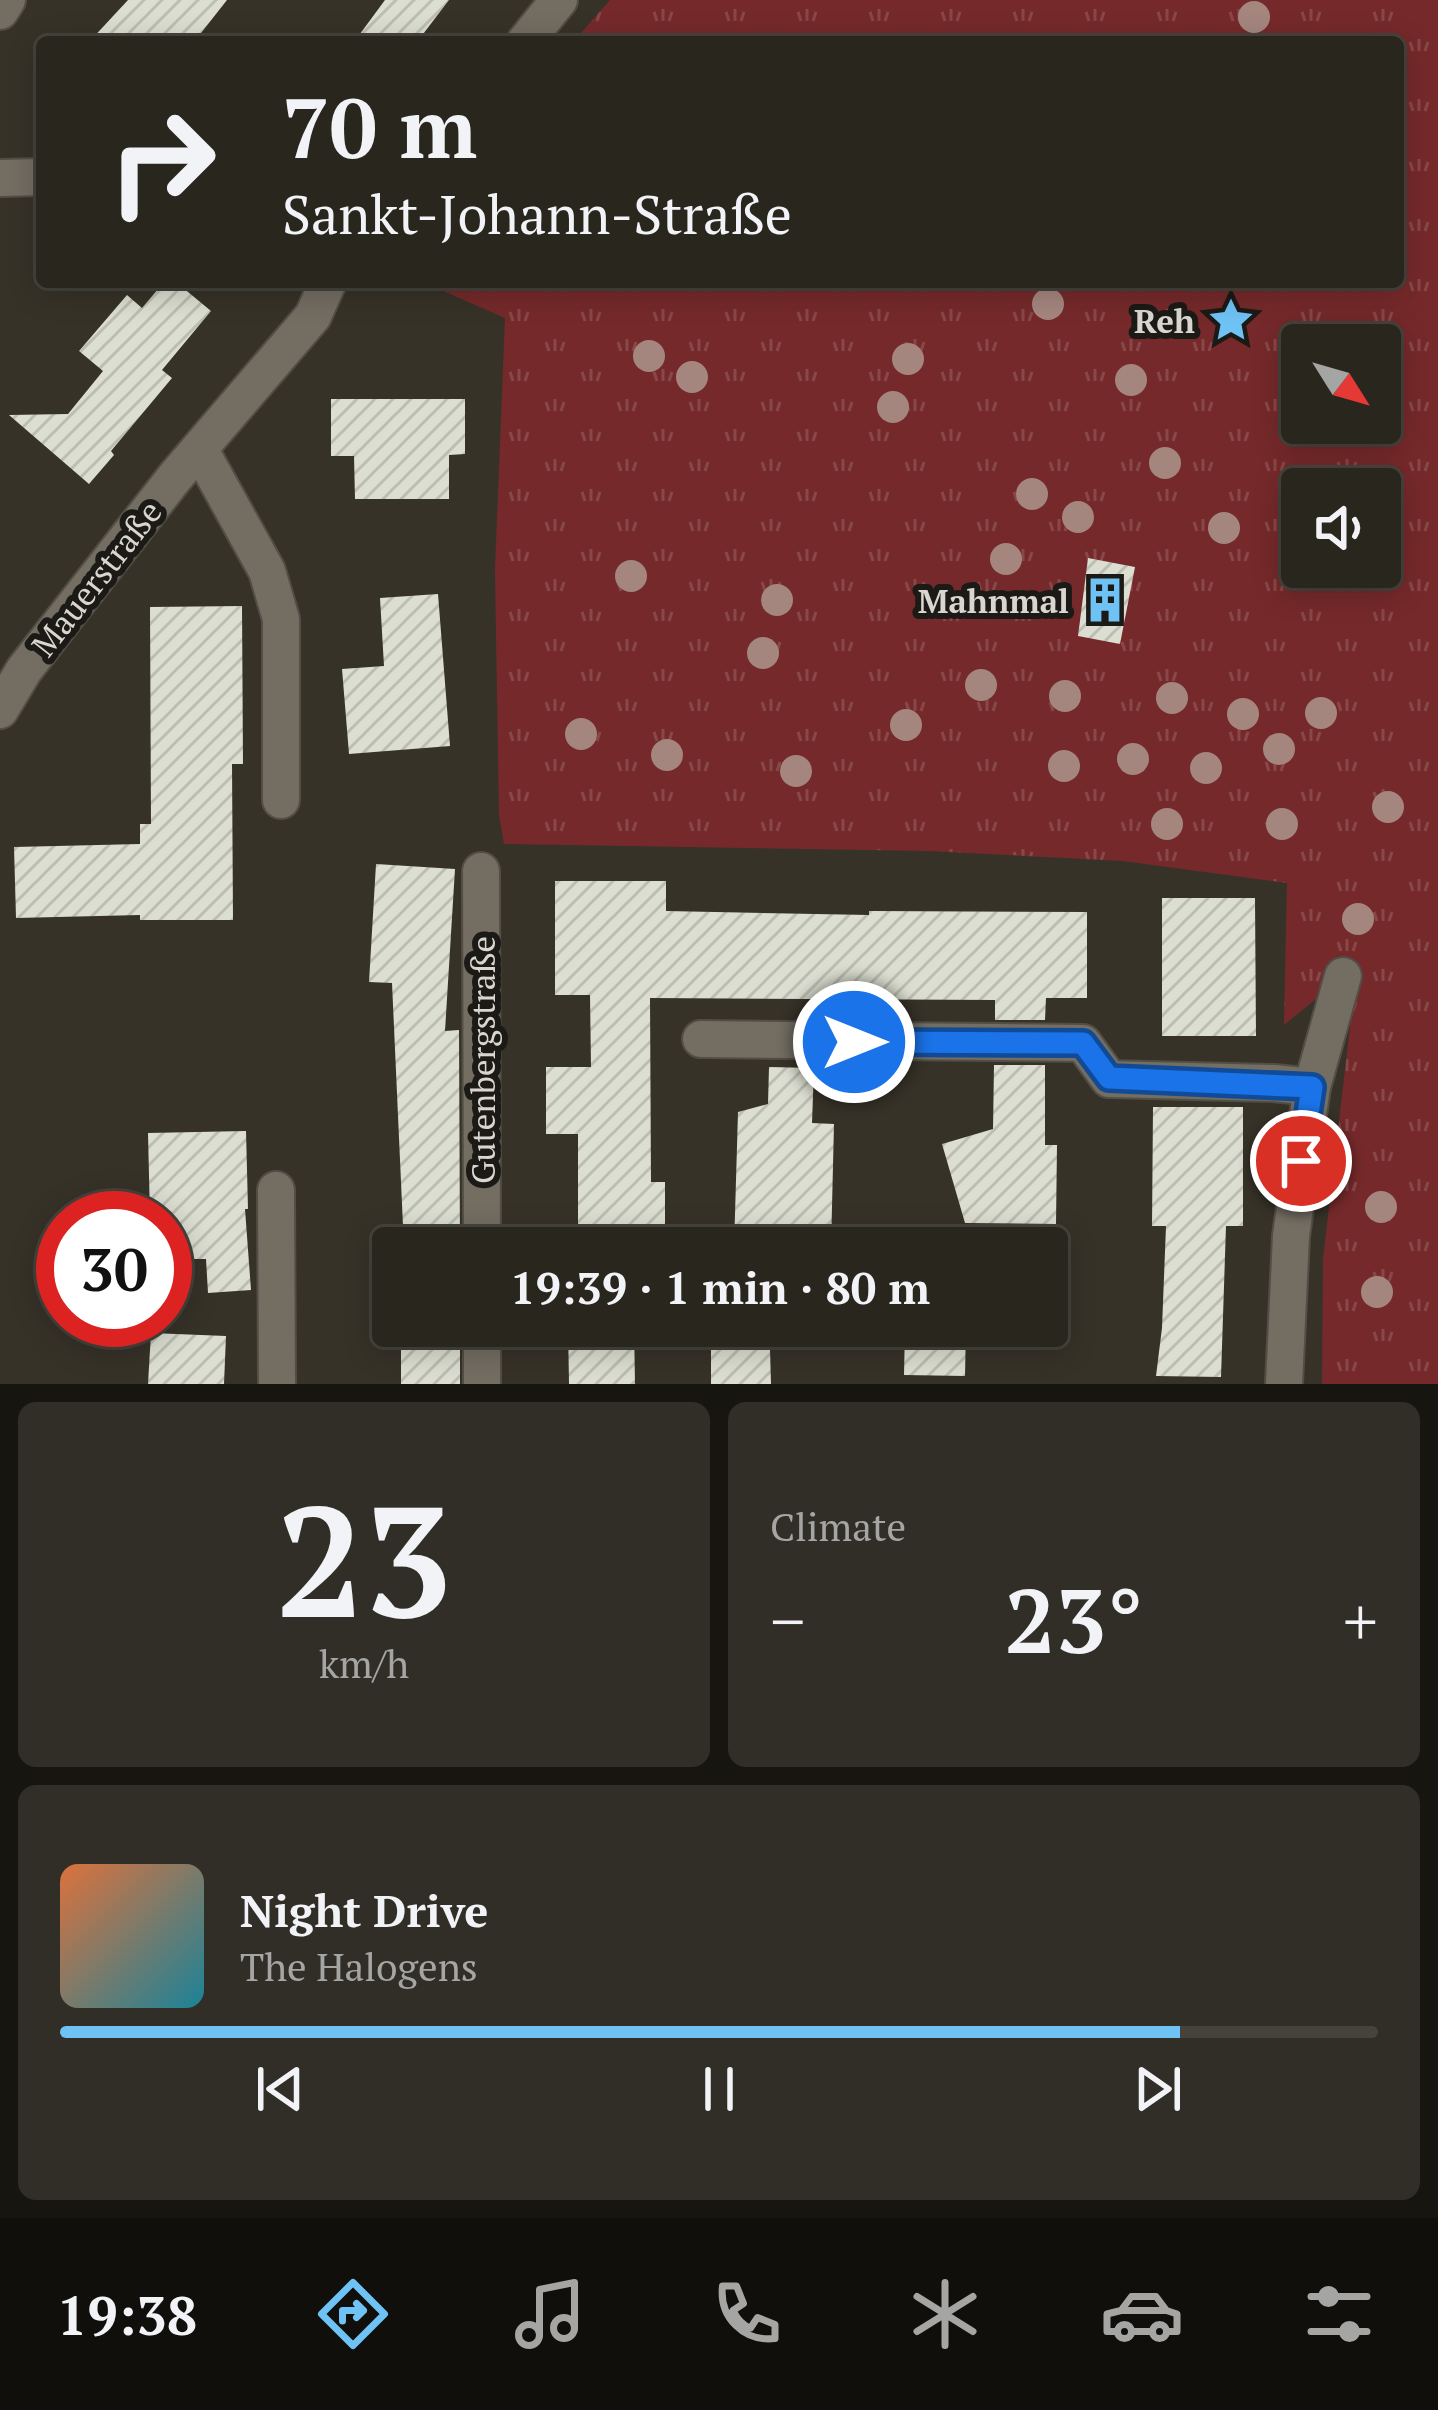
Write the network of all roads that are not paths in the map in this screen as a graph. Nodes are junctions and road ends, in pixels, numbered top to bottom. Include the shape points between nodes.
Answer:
1 (7, 0) edge
2 (559, 0) edge
3 (0, 11) edge
4 (530, 36) edge
5 (36, 177) edge
6 (0, 178) edge
7 (325, 288) edge
8 (200, 450) junction
9 (0, 710) edge
10 (281, 800) dead end
11 (481, 872) dead end
12 (1343, 976) dead end
13 (701, 1039) dead end
14 (1312, 1087) junction
15 (276, 1190) dead end
16 (482, 1227) edge
17 (482, 1347) edge
18 (278, 1384) edge
19 (482, 1384) edge
20 (1284, 1384) edge

1 - 3 street
2 - 4 street
5 - 6 street
7 - 8 street, Mauerstraße via 313,316
8 - 9 street, Mauerstraße
8 - 10 street via 267,571 281,619
11 - 16 street, Gutenbergstraße
12 - 14 street
13 - 14 street via 1083,1043 1109,1078
14 - 20 street via 1291,1236
15 - 18 street
17 - 19 street

